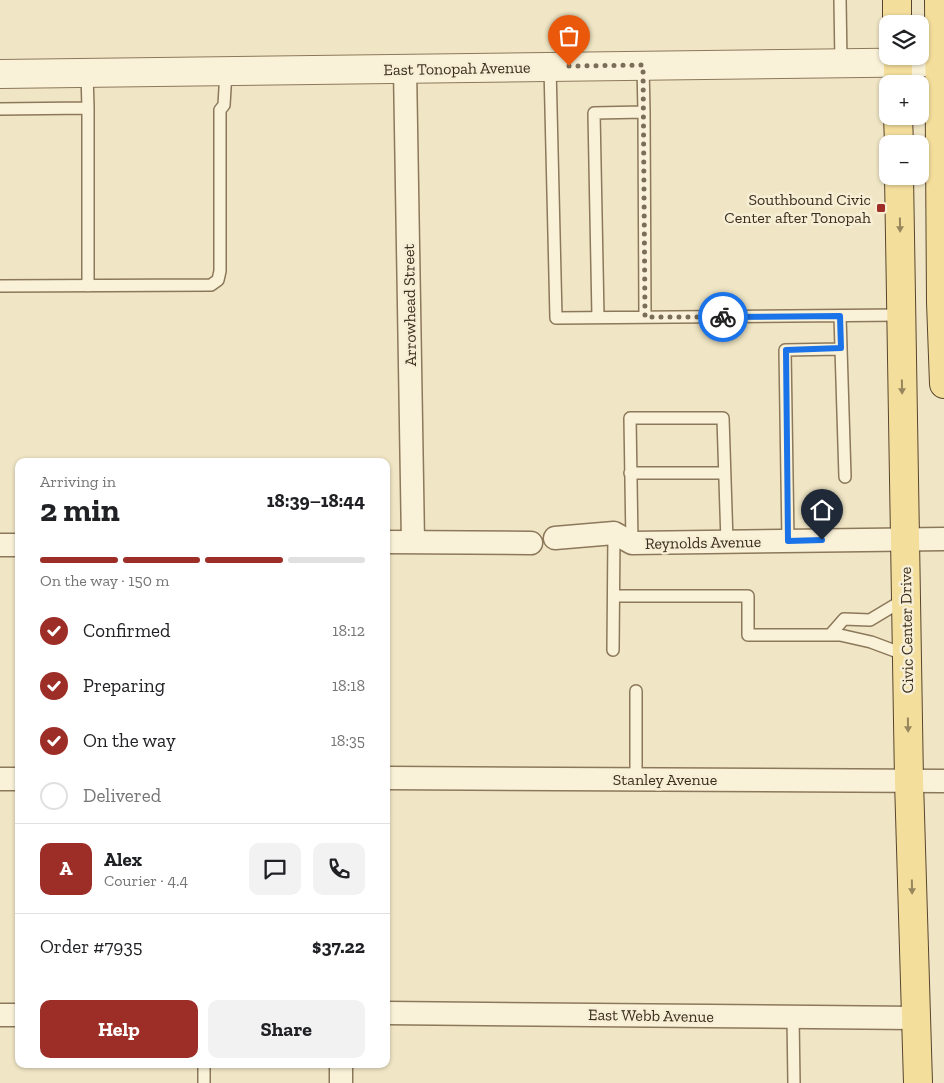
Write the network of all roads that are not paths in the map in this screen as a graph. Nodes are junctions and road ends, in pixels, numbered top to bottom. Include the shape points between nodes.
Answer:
1 (840, 0) edge
2 (897, 0) edge
3 (938, 0) edge
4 (897, 15) edge
5 (942, 62) edge
6 (841, 63) junction
7 (643, 65) junction
8 (550, 67) junction
9 (898, 67) edge
10 (405, 68) junction
11 (226, 71) junction
12 (87, 73) junction
13 (0, 74) edge
14 (88, 108) junction
15 (0, 109) edge
16 (644, 112) junction
17 (899, 185) edge
18 (0, 286) edge
19 (88, 286) junction
20 (943, 302) edge
21 (901, 315) junction
22 (840, 316) junction
23 (598, 317) junction
24 (645, 317) junction
25 (841, 348) junction
26 (944, 384) edge
27 (630, 473) junction
28 (724, 473) junction
29 (846, 477) dead end
30 (555, 538) dead end
31 (623, 538) junction
32 (905, 539) junction
33 (944, 539) edge
34 (788, 541) junction
35 (390, 542) edge
36 (413, 542) junction
37 (727, 542) junction
38 (531, 543) dead end
39 (0, 545) edge
40 (15, 545) edge
41 (615, 596) junction
42 (906, 599) junction
43 (830, 635) junction
44 (613, 650) dead end
45 (907, 655) junction
46 (636, 691) dead end
47 (390, 778) edge
48 (0, 779) edge
49 (15, 779) edge
50 (636, 779) junction
51 (909, 781) junction
52 (944, 781) edge
53 (390, 1013) edge
54 (0, 1015) edge
55 (15, 1015) edge
56 (793, 1017) junction
57 (915, 1018) junction
58 (204, 1068) edge
59 (341, 1068) edge
60 (204, 1083) edge
61 (342, 1083) edge
62 (794, 1083) edge
63 (918, 1083) edge

1 - 6 lane
2 - 4 main road
3 - 5 main road
5 - 9 street, East Tonopah Avenue
5 - 20 main road
6 - 7 street, East Tonopah Avenue
6 - 9 street, East Tonopah Avenue
7 - 8 street, East Tonopah Avenue
7 - 16 lane
8 - 10 street, East Tonopah Avenue
8 - 23 lane via 556,318
10 - 11 street, East Tonopah Avenue
10 - 36 street, Arrowhead Street
11 - 12 street, East Tonopah Avenue
11 - 19 lane via 224,104 220,110 218,280 211,285
12 - 13 street, East Tonopah Avenue
12 - 14 lane
14 - 15 lane
14 - 19 lane
16 - 23 lane via 594,113
16 - 24 lane
17 -> 21 main road, Civic Center Drive
18 - 19 lane
20 - 26 main road
21 - 22 lane
21 -> 32 main road, Civic Center Drive
22 - 24 lane
22 - 25 lane
23 - 24 lane
25 - 29 lane
25 - 34 lane via 786,350
27 - 28 lane
27 - 28 lane via 630,418 723,418
27 - 31 lane
28 - 37 lane
30 - 31 street, Reynolds Avenue
31 - 37 street, Reynolds Avenue
31 - 41 lane
32 - 33 street, Reynolds Avenue
32 - 34 street, Reynolds Avenue
32 - 42 main road, Civic Center Drive
34 - 37 street, Reynolds Avenue
35 - 36 street
36 - 38 street
39 - 40 street
41 - 43 lane via 748,596 748,635
41 - 44 lane
42 - 43 lane via 870,620 844,619
42 - 45 main road, Civic Center Drive
43 - 45 lane via 870,642
45 -> 51 main road, Civic Center Drive
46 - 50 lane
47 - 50 street, Stanley Avenue
48 - 49 street
50 - 51 street, Stanley Avenue
51 - 52 street, Stanley Avenue
51 -> 57 main road, Civic Center Drive
53 - 56 street, East Webb Avenue
54 - 55 street
56 - 57 street, East Webb Avenue
56 - 62 lane
57 - 63 main road, Civic Center Drive
58 - 60 lane
59 - 61 street

